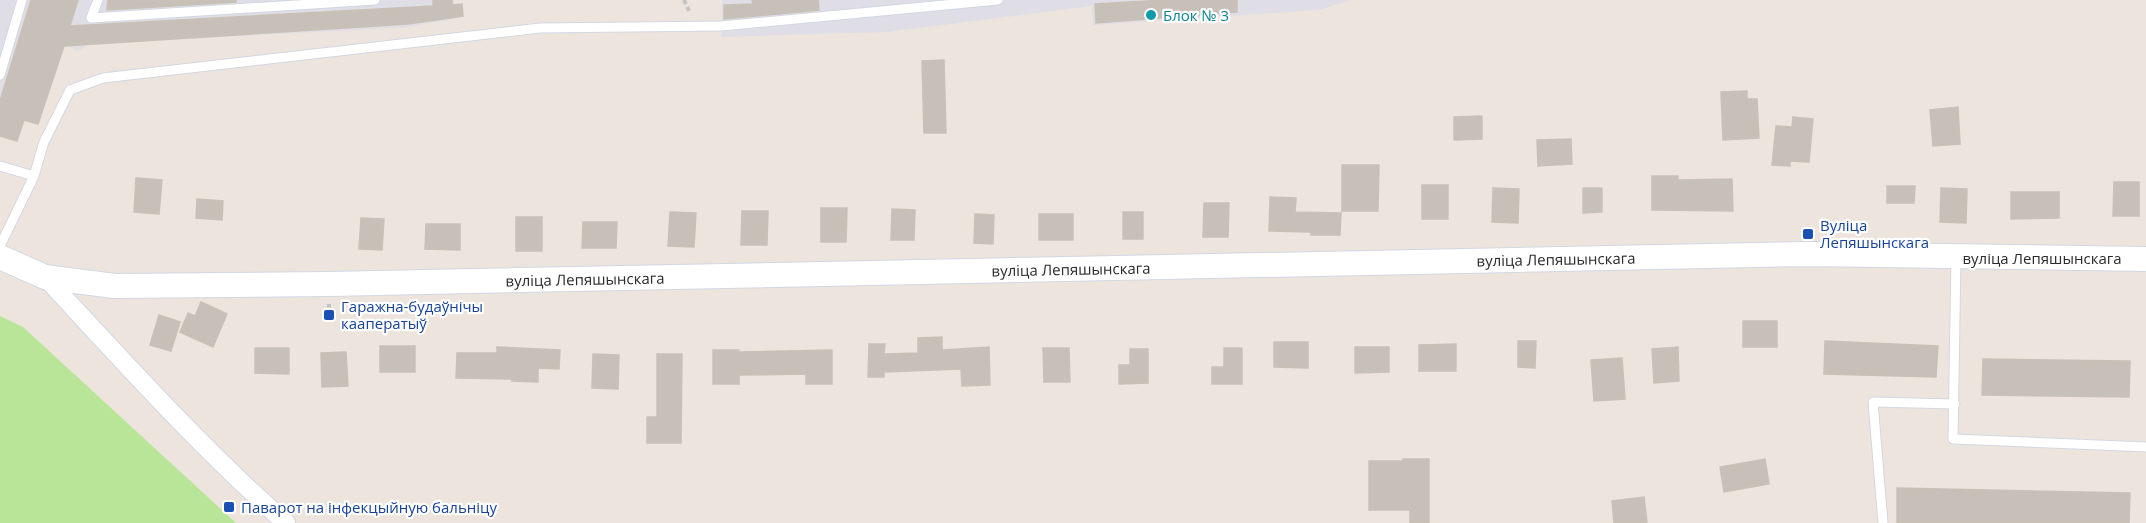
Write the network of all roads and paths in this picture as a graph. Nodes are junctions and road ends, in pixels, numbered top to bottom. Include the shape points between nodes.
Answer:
1 (22, 0) edge
2 (98, 0) edge
3 (375, 0) edge
4 (999, 0) edge
5 (0, 75) edge
6 (0, 166) edge
7 (34, 176) junction
8 (0, 246) edge
9 (0, 256) edge
10 (1956, 258) junction
11 (2146, 259) edge
12 (45, 277) junction
13 (1955, 404) junction
14 (2146, 447) edge
15 (286, 523) edge
16 (1883, 523) edge

1 - 5 lane
2 - 3 lane via 91,18
4 - 7 lane via 721,26 540,28 104,78 70,90 44,142
6 - 7 lane
7 - 8 lane
9 - 12 street, вуліца Лепяшынскага
10 - 11 street, вуліца Лепяшынскага
10 - 12 street, вуліца Лепяшынскага via 1796,254 329,284 114,286
10 - 13 lane
12 - 15 street via 130,369
13 - 14 lane via 1953,439
13 - 16 lane via 1873,402

